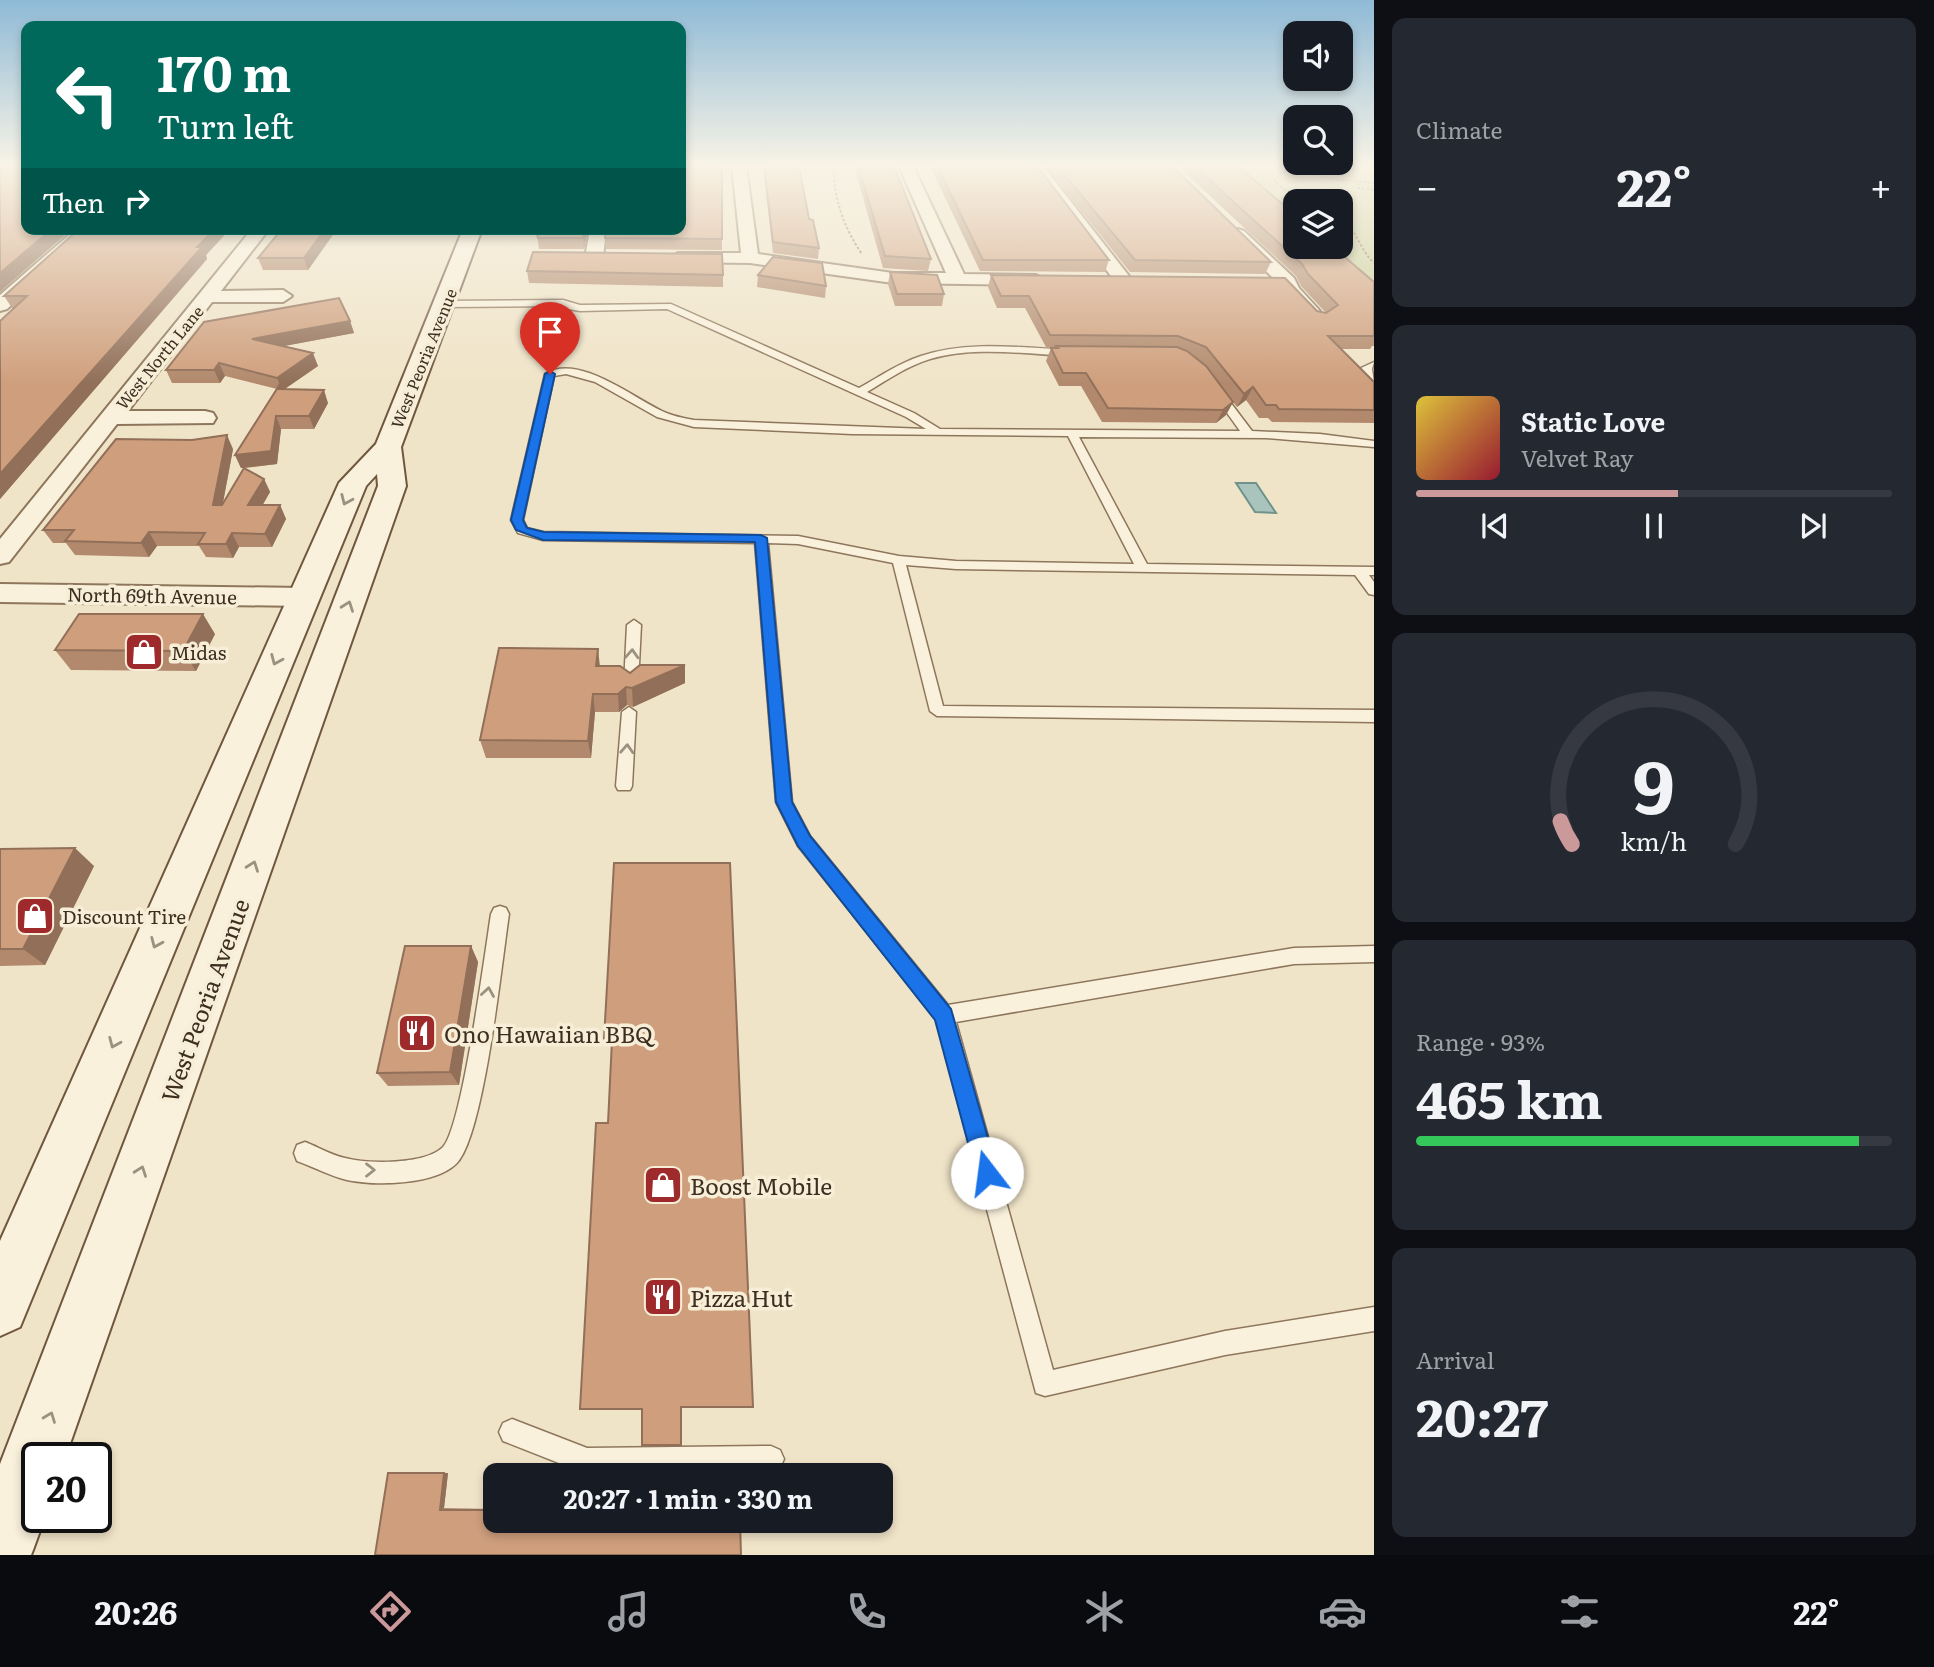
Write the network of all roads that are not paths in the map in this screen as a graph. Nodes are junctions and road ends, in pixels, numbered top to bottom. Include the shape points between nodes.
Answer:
1 (75, 239) edge
2 (253, 239) edge
3 (469, 239) edge
4 (599, 239) edge
5 (748, 239) edge
6 (939, 239) edge
7 (1095, 239) edge
8 (1242, 239) edge
9 (570, 258) edge
10 (659, 258) edge
11 (750, 258) junction
12 (958, 279) junction
13 (1054, 280) edge
14 (1096, 280) edge
15 (1261, 282) edge
16 (1288, 282) junction
17 (283, 296) dead end
18 (207, 297) junction
19 (444, 304) junction
20 (0, 306) edge
21 (1318, 317) edge
22 (1089, 353) edge
23 (1374, 365) edge
24 (1374, 380) edge
25 (1212, 384) edge
26 (859, 392) junction
27 (110, 417) junction
28 (205, 418) dead end
29 (936, 432) junction
30 (1072, 433) junction
31 (1249, 435) junction
32 (1374, 444) edge
33 (388, 447) junction
34 (761, 538) junction
35 (0, 556) edge
36 (899, 560) junction
37 (1143, 568) junction
38 (1359, 571) junction
39 (1374, 571) edge
40 (1374, 592) edge
41 (0, 593) edge
42 (303, 597) junction
43 (634, 625) dead end
44 (631, 684) edge
45 (629, 712) dead end
46 (1374, 716) edge
47 (624, 786) dead end
48 (271, 818) junction
49 (500, 914) dead end
50 (1374, 954) edge
51 (944, 1015) junction
52 (305, 1153) dead end
53 (0, 1307) edge
54 (1374, 1320) edge
55 (512, 1432) dead end
56 (771, 1459) dead end
57 (0, 1550) edge

1 - 20 street
2 - 18 street, West North Lane
3 - 19 main road, West Peoria Avenue
4 - 9 street via 600,258
5 - 11 street
6 - 12 street
7 - 14 street via 1130,280
8 - 16 street
10 - 11 street
11 - 12 street via 868,276
12 - 13 street
15 - 16 street
16 - 21 street via 1290,290
17 - 18 street, West North Lane
18 - 27 street, West North Lane
19 - 26 lane via 668,306
19 - 33 main road, West Peoria Avenue
22 - 26 lane via 947,353 905,365
23 - 24 lane via 1366,368
25 - 31 lane
26 - 29 lane
27 - 28 street, West North Lane
27 - 35 street, West North Lane
29 - 30 lane
29 - 34 lane via 706,425 674,419 574,371 550,374 517,520 522,530 543,536
30 - 31 lane
30 - 37 lane
31 - 32 lane via 1333,437
33 -> 42 main road, West Peoria Avenue via 354,483
48 -> 33 main road, West Peoria Avenue via 392,486
34 - 36 lane via 797,540
34 - 51 lane via 784,802 804,841
36 - 37 lane
36 - 46 lane via 937,711
37 - 38 lane
38 - 39 lane
38 - 40 lane
41 - 42 street, North 69th Avenue
42 - 48 main road via 317,612 318,624 270,755
42 -> 53 main road, West Peoria Avenue
44 -> 43 lane
47 -> 45 lane
57 -> 48 main road, West Peoria Avenue
52 -> 49 lane via 349,1170 414,1170 450,1156 469,1105
50 - 51 lane via 1294,956
51 - 54 lane via 1045,1384 1225,1343
55 - 56 lane via 587,1461

